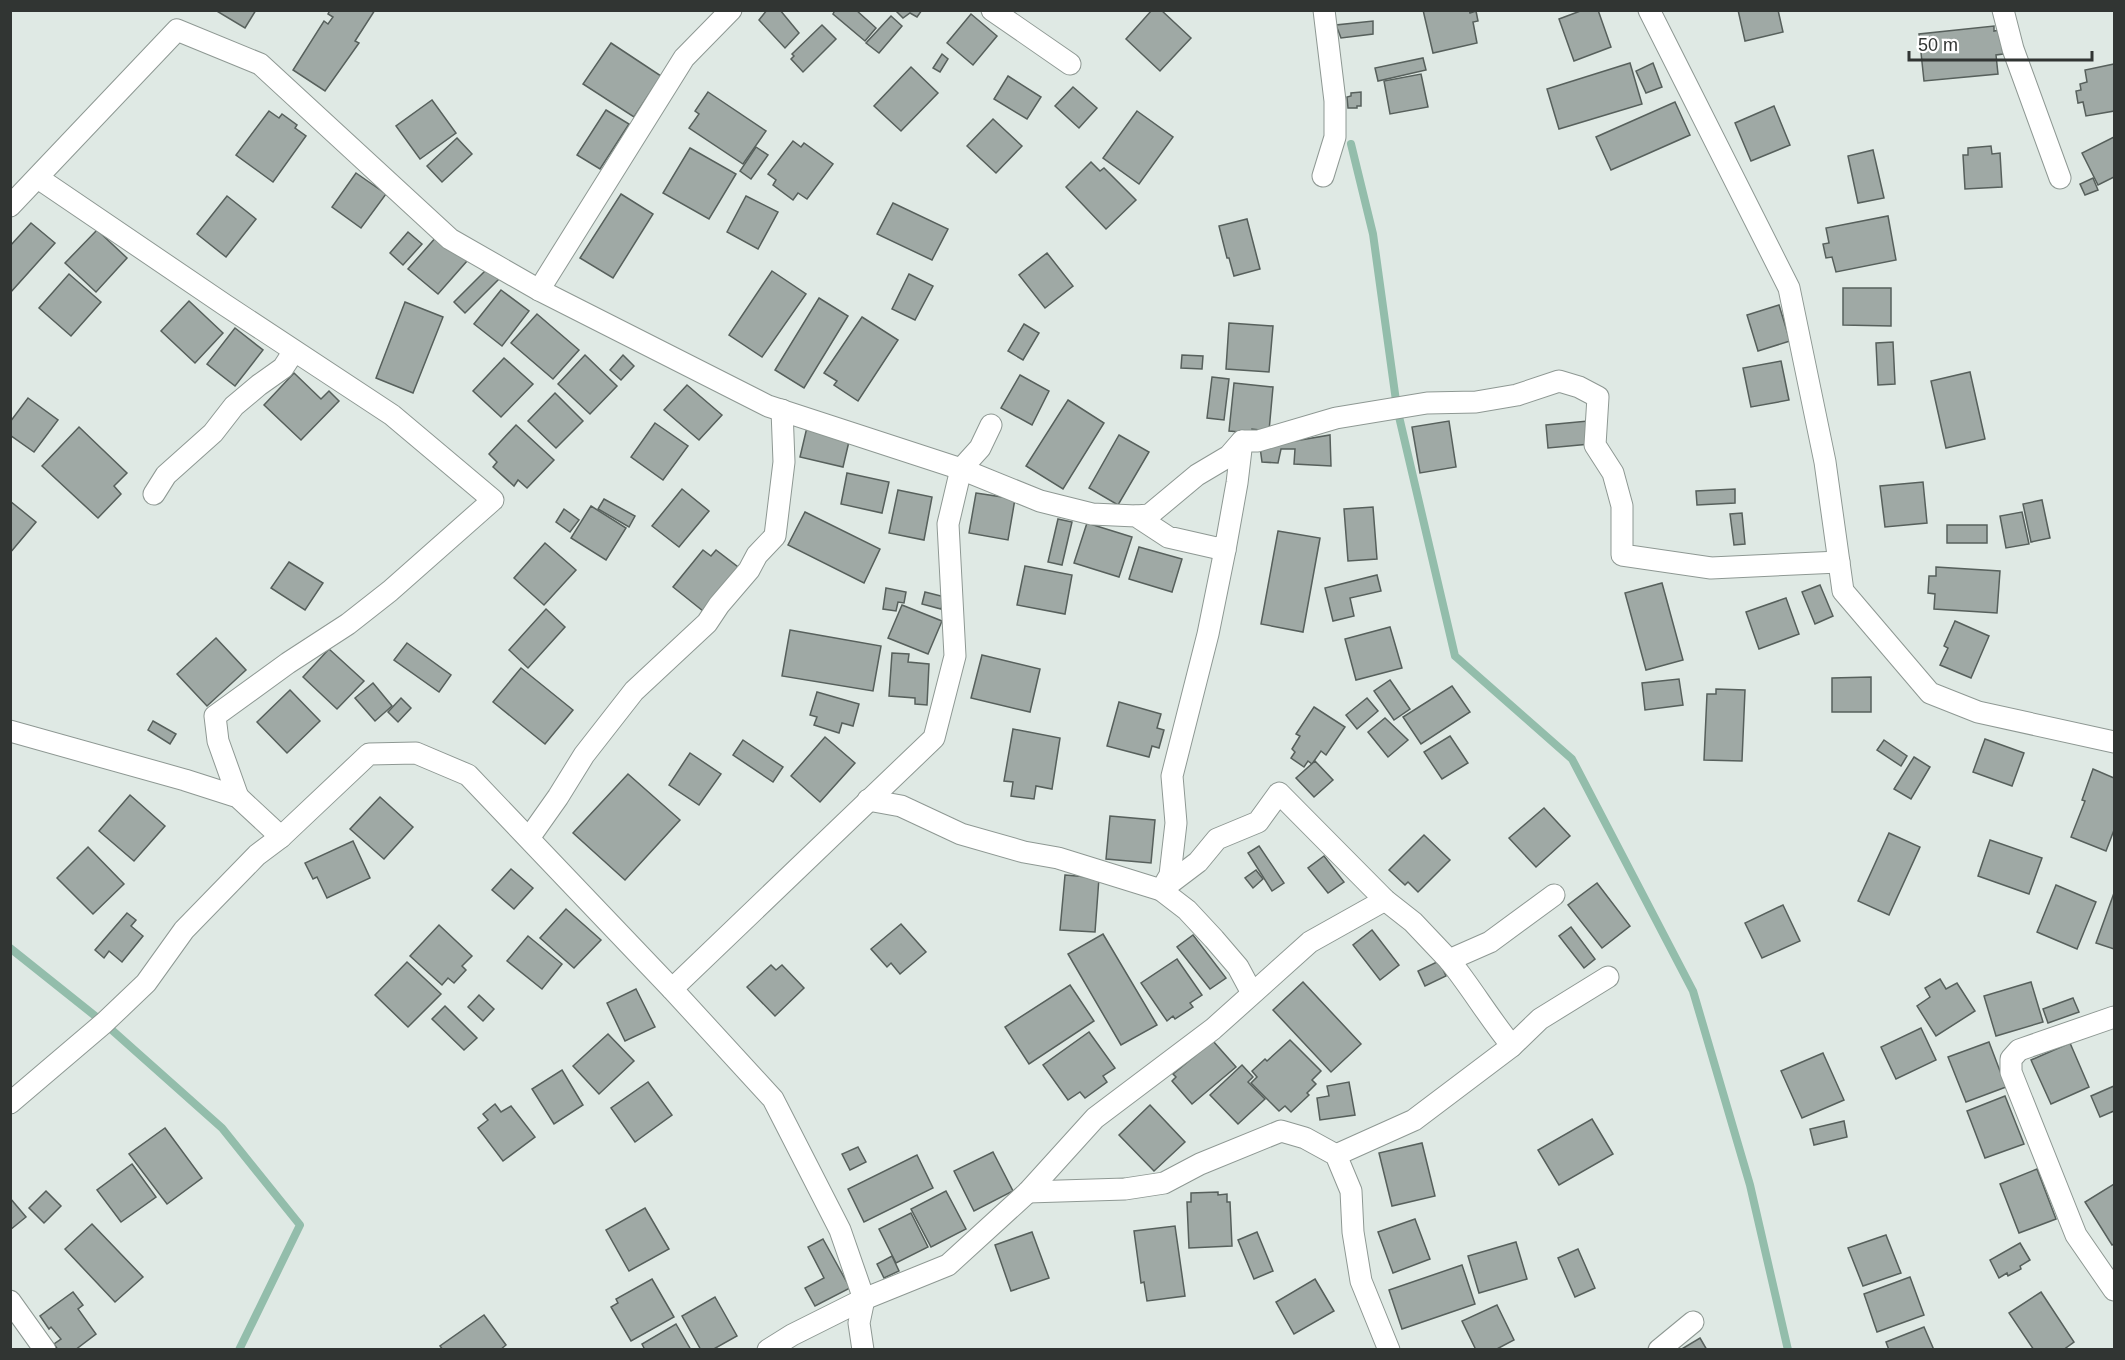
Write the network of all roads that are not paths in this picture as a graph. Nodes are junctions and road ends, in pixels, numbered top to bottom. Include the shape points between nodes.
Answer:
1 (731, 10) edge
2 (992, 10) edge
3 (1324, 10) edge
4 (1649, 10) edge
5 (2003, 10) edge
6 (1070, 64) dead end
7 (1323, 176) dead end
8 (38, 177) junction
9 (2060, 178) dead end
10 (10, 206) edge
11 (539, 290) junction
12 (294, 351) junction
13 (782, 410) junction
14 (991, 424) dead end
15 (1242, 441) junction
16 (961, 470) junction
17 (154, 494) dead end
18 (1136, 516) junction
19 (1225, 550) junction
20 (1839, 562) junction
21 (10, 731) edge
22 (2115, 742) edge
23 (238, 797) junction
24 (868, 800) junction
25 (281, 837) junction
26 (529, 838) junction
27 (1161, 890) junction
28 (1554, 895) dead end
29 (1384, 900) junction
30 (1449, 960) junction
31 (1608, 977) dead end
32 (672, 989) junction
33 (1252, 993) junction
34 (2115, 1017) edge
35 (1512, 1046) junction
36 (10, 1103) edge
37 (1336, 1155) junction
38 (1028, 1192) junction
39 (2115, 1290) edge
40 (864, 1299) junction
41 (10, 1301) edge
42 (1693, 1322) dead end
43 (45, 1350) edge
44 (768, 1350) edge
45 (863, 1350) edge
46 (1389, 1350) edge
47 (1659, 1350) edge

1 - 11 street via 684,58
2 - 6 street
3 - 7 street via 1335,102 1335,137
4 - 20 street via 1789,288 1825,462
5 - 9 street
8 - 10 street
8 - 11 street via 177,30 260,64 450,238
8 - 12 street
11 - 13 street
12 - 17 street via 283,368 234,406 213,433 166,475
12 - 23 street via 392,415 493,500 382,598 215,716 218,741
13 - 16 street
13 - 26 street via 784,462 775,536 707,623 634,691 584,755
14 - 16 street via 980,448
15 - 18 street via 1229,456 1197,475 1149,515
15 - 19 street
15 - 20 street via 1258,441 1336,418 1427,403 1476,402 1517,395 1558,381 1598,398 1595,445 1613,473 1622,506 1622,555 1711,568
16 - 18 street via 1040,501 1092,514
16 - 24 street via 948,524 955,656 934,738
18 - 19 street via 1168,537
19 - 27 street via 1172,776 1176,823 1170,875
20 - 22 street via 1843,591 1930,693 1978,712
21 - 23 street
23 - 25 street
24 - 27 street via 901,806 961,834 1058,858
24 - 32 street
25 - 26 street via 369,754 416,753 468,775
25 - 36 street via 257,855 184,930 146,983
26 - 32 street
27 - 29 street via 1198,862 1217,839 1258,822 1279,793
27 - 33 street via 1214,939 1238,967
28 - 30 street via 1490,942
29 - 30 street via 1413,922
29 - 33 street via 1310,942
30 - 35 street
31 - 35 street via 1540,1019
32 - 40 street via 773,1100 840,1230
33 - 38 street via 1167,1065 1095,1118
34 - 39 street via 2019,1050 2011,1059 2011,1072 2076,1235
35 - 37 street via 1414,1120
37 - 38 street via 1305,1138 1281,1131 1164,1183 1125,1189
37 - 46 street via 1351,1191 1361,1281
38 - 40 street via 948,1265
40 - 44 street
40 - 45 street via 859,1323
41 - 43 street
42 - 47 street

